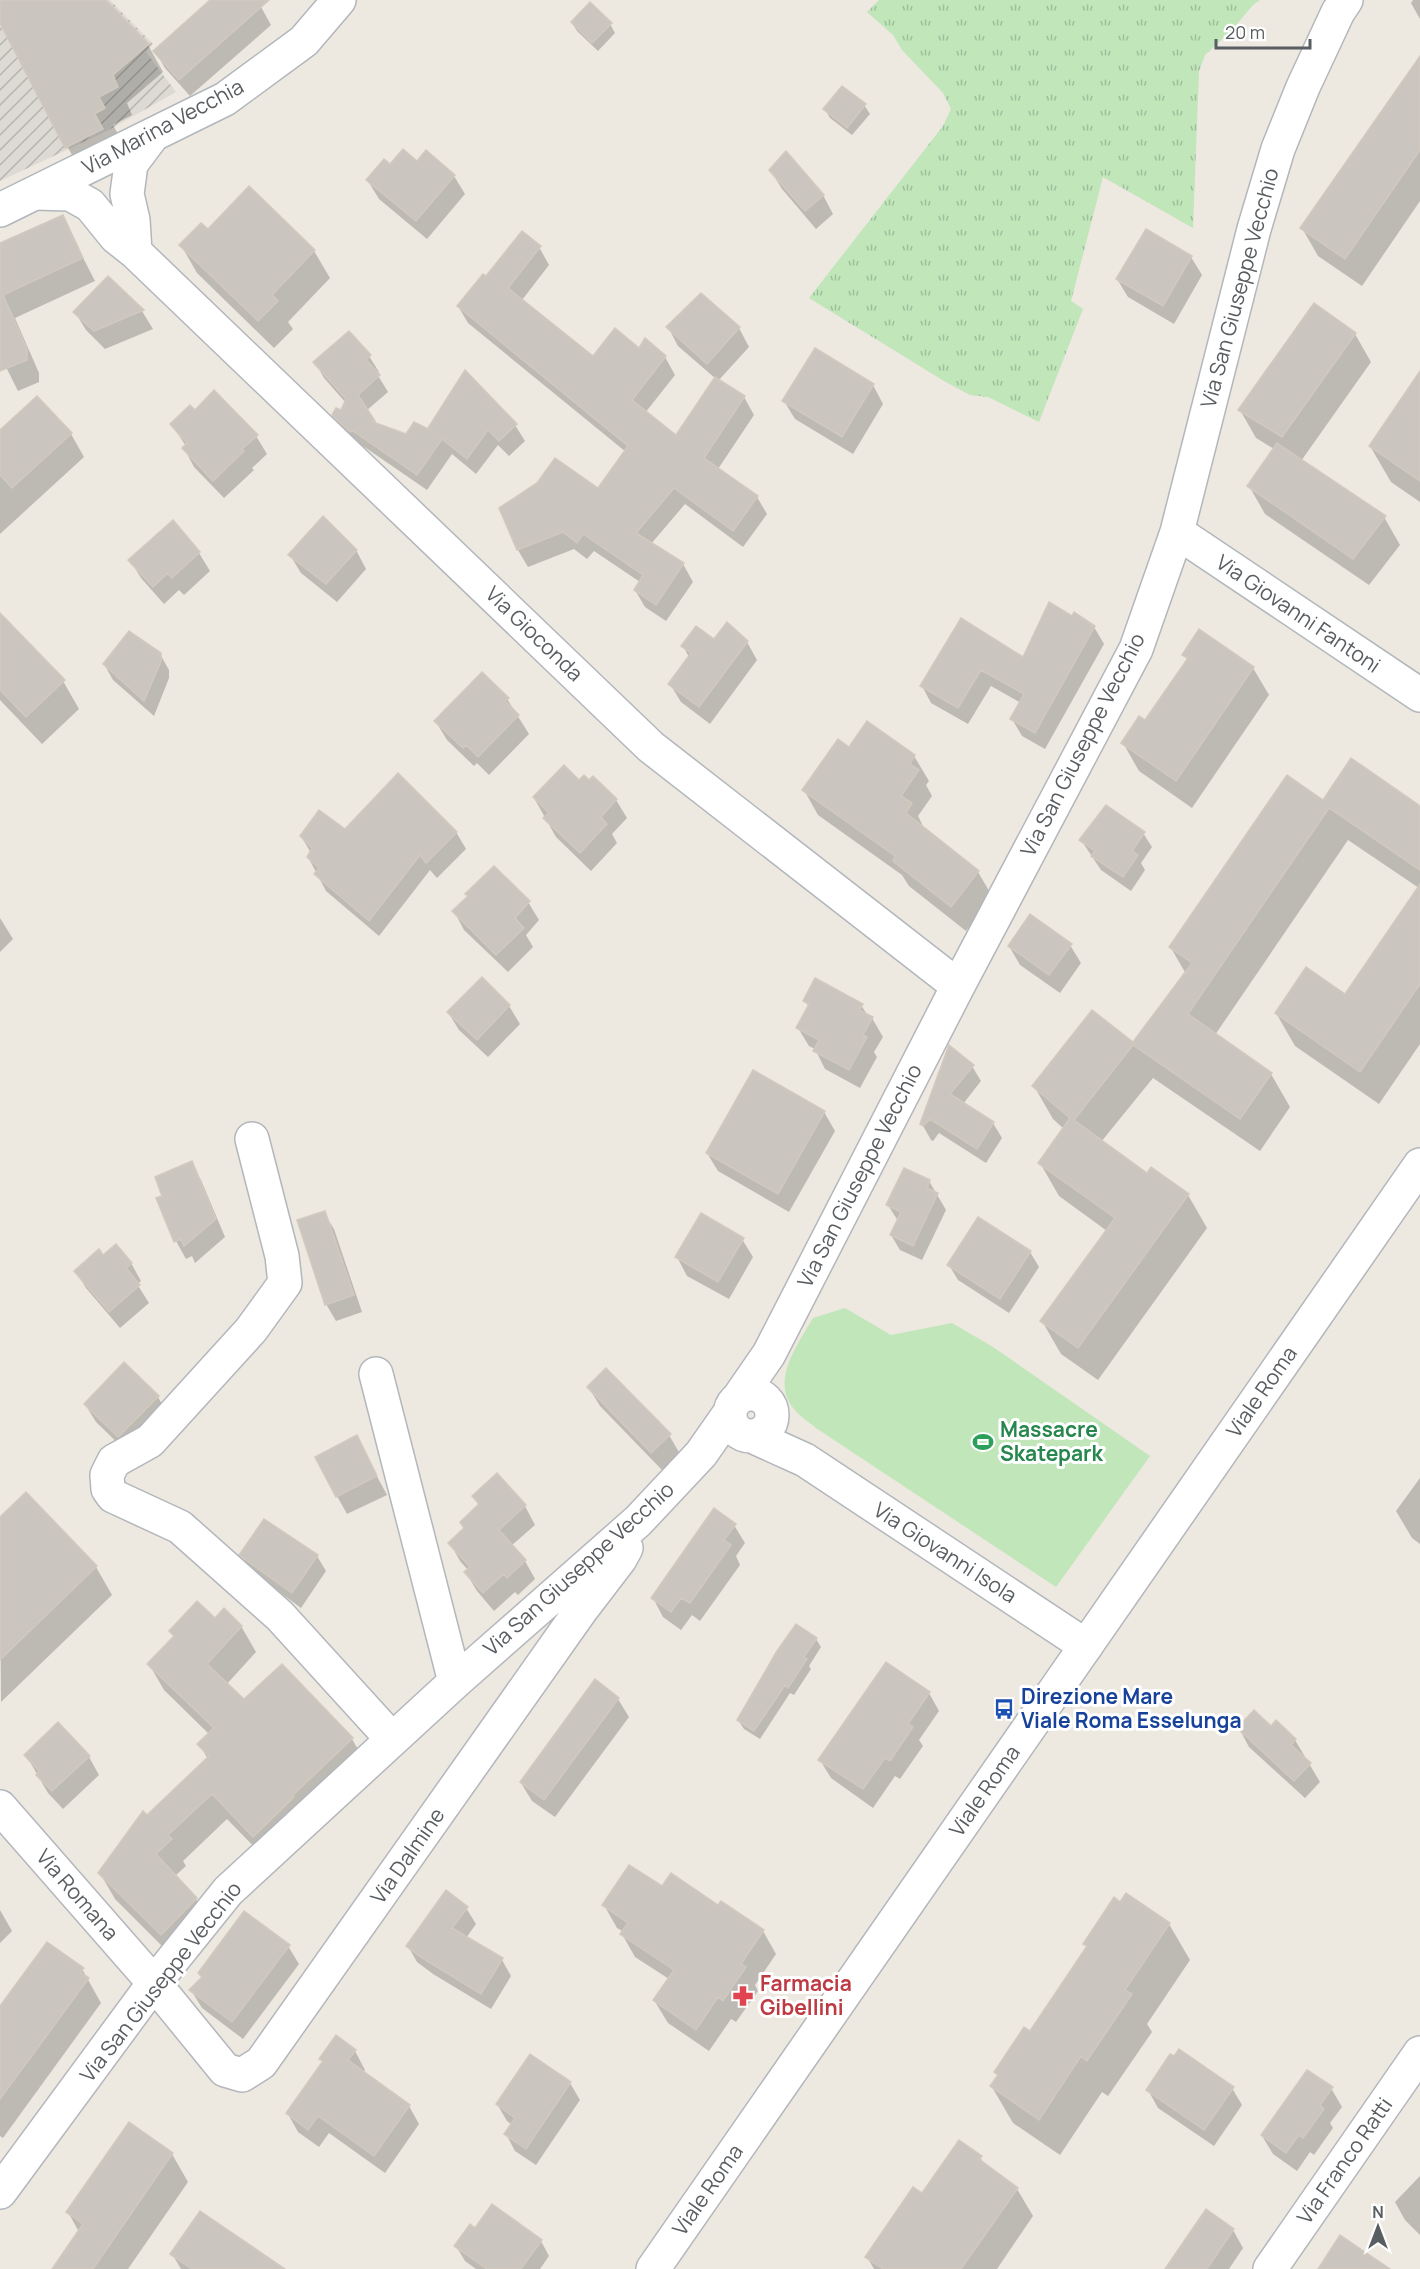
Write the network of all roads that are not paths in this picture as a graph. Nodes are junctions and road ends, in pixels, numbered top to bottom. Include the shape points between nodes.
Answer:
1 (339, 0) edge
2 (1346, 0) edge
3 (152, 136) junction
4 (36, 192) junction
5 (0, 210) edge
6 (135, 252) junction
7 (1177, 532) junction
8 (1420, 695) edge
9 (958, 986) junction
10 (252, 1139) dead end
11 (1420, 1165) edge
12 (376, 1374) dead end
13 (750, 1417) junction
14 (638, 1521) junction
15 (1086, 1646) junction
16 (455, 1682) junction
17 (392, 1739) junction
18 (0, 1807) edge
19 (154, 1983) junction
20 (1420, 2053) edge
21 (0, 2192) edge
22 (653, 2269) edge
23 (1270, 2269) edge

1 - 3 street, Via Marina Vecchia via 304,41 279,61 225,99
2 - 7 street, Via San Giuseppe Vecchio via 1278,149
3 - 4 street, Via Marina Vecchia
3 - 6 street via 131,164 127,194
4 - 5 street, Via Marina Vecchia
4 - 6 street, Via Gioconda via 69,194 90,205 116,237
6 - 9 street, Via Gioconda via 651,747
7 - 8 street, Via Giovanni Fantoni
7 - 9 street, Via San Giuseppe Vecchio via 1136,649
9 - 13 street, Via San Giuseppe Vecchio via 769,1354
10 - 17 street via 285,1282 251,1330 150,1441 114,1461 107,1475 108,1489 113,1496 188,1534 280,1616
11 - 15 street, Viale Roma
12 - 16 street
13 - 14 street, Via San Giuseppe Vecchio via 701,1454
13 - 15 street, Via Giovanni Isola via 805,1460
14 - 16 street, Via San Giuseppe Vecchio
14 - 19 street, Via Dalmine via 620,1559 261,2063 242,2075 225,2070
15 - 22 street, Viale Roma
16 - 17 street, Via San Giuseppe Vecchio
17 - 19 street, Via San Giuseppe Vecchio via 228,1891
18 - 19 street, Via Romana
19 - 21 street, Via San Giuseppe Vecchio
20 - 23 street, Via Franco Ratti

